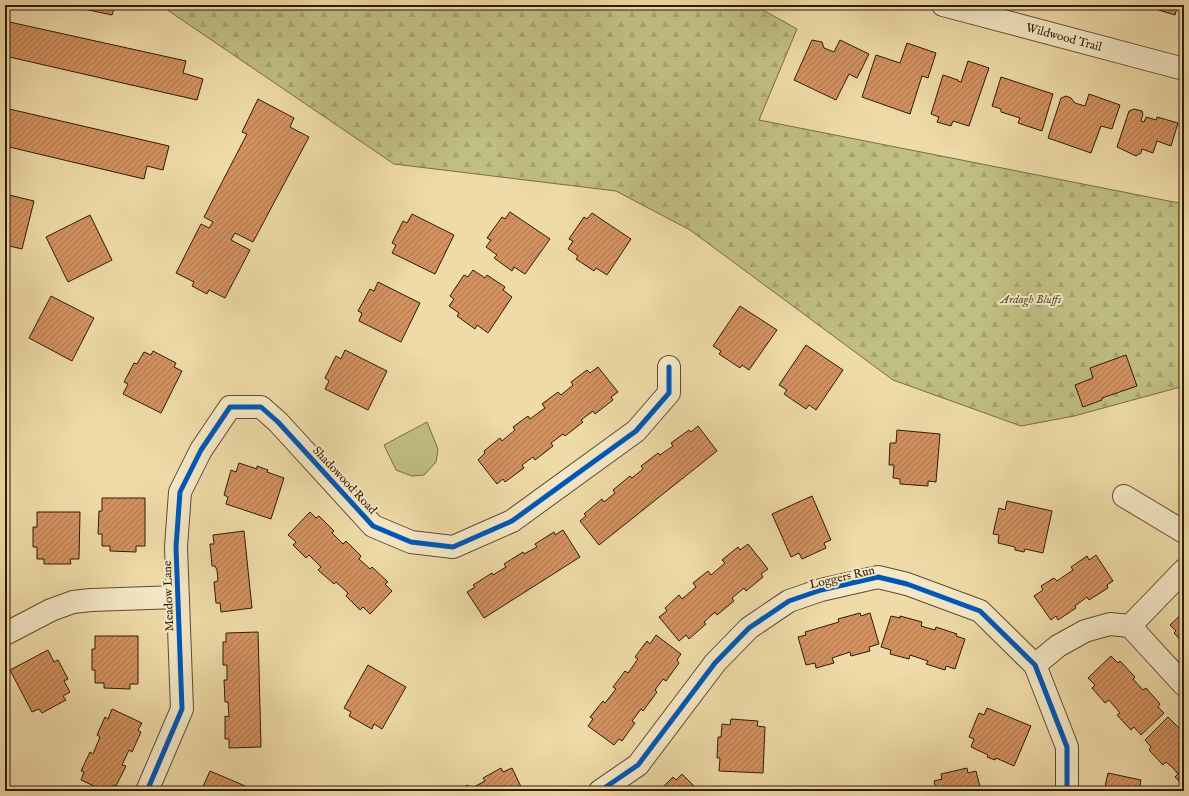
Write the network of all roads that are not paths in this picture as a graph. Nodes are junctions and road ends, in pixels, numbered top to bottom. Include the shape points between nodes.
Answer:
1 (943, 5) edge
2 (1184, 69) edge
3 (669, 367) dead end
4 (230, 407) joint
5 (1124, 496) dead end
6 (1184, 532) edge
7 (1184, 570) edge
8 (178, 597) junction
9 (1130, 626) junction
10 (5, 634) edge
11 (1035, 665) junction
12 (1184, 685) edge
13 (147, 791) edge
14 (600, 791) edge
15 (1067, 791) edge

1 - 2 street, Wildwood Trail
3 - 4 street, Shadowood Road via 669,393 636,431 512,521 453,547 411,542 373,526 278,422 261,407
4 - 8 street, Meadow Lane via 201,450 180,492 176,547
5 - 6 street
7 - 9 street
8 - 10 street via 73,602 51,610
8 - 13 street, Meadow Lane via 182,709
9 - 11 street via 1110,624 1085,631 1058,646
9 - 12 street
11 - 14 street, Loggers Run via 980,611 907,584 878,577 821,590 789,601 749,628 715,663 638,765
11 - 15 street, Loggers Run via 1066,747

